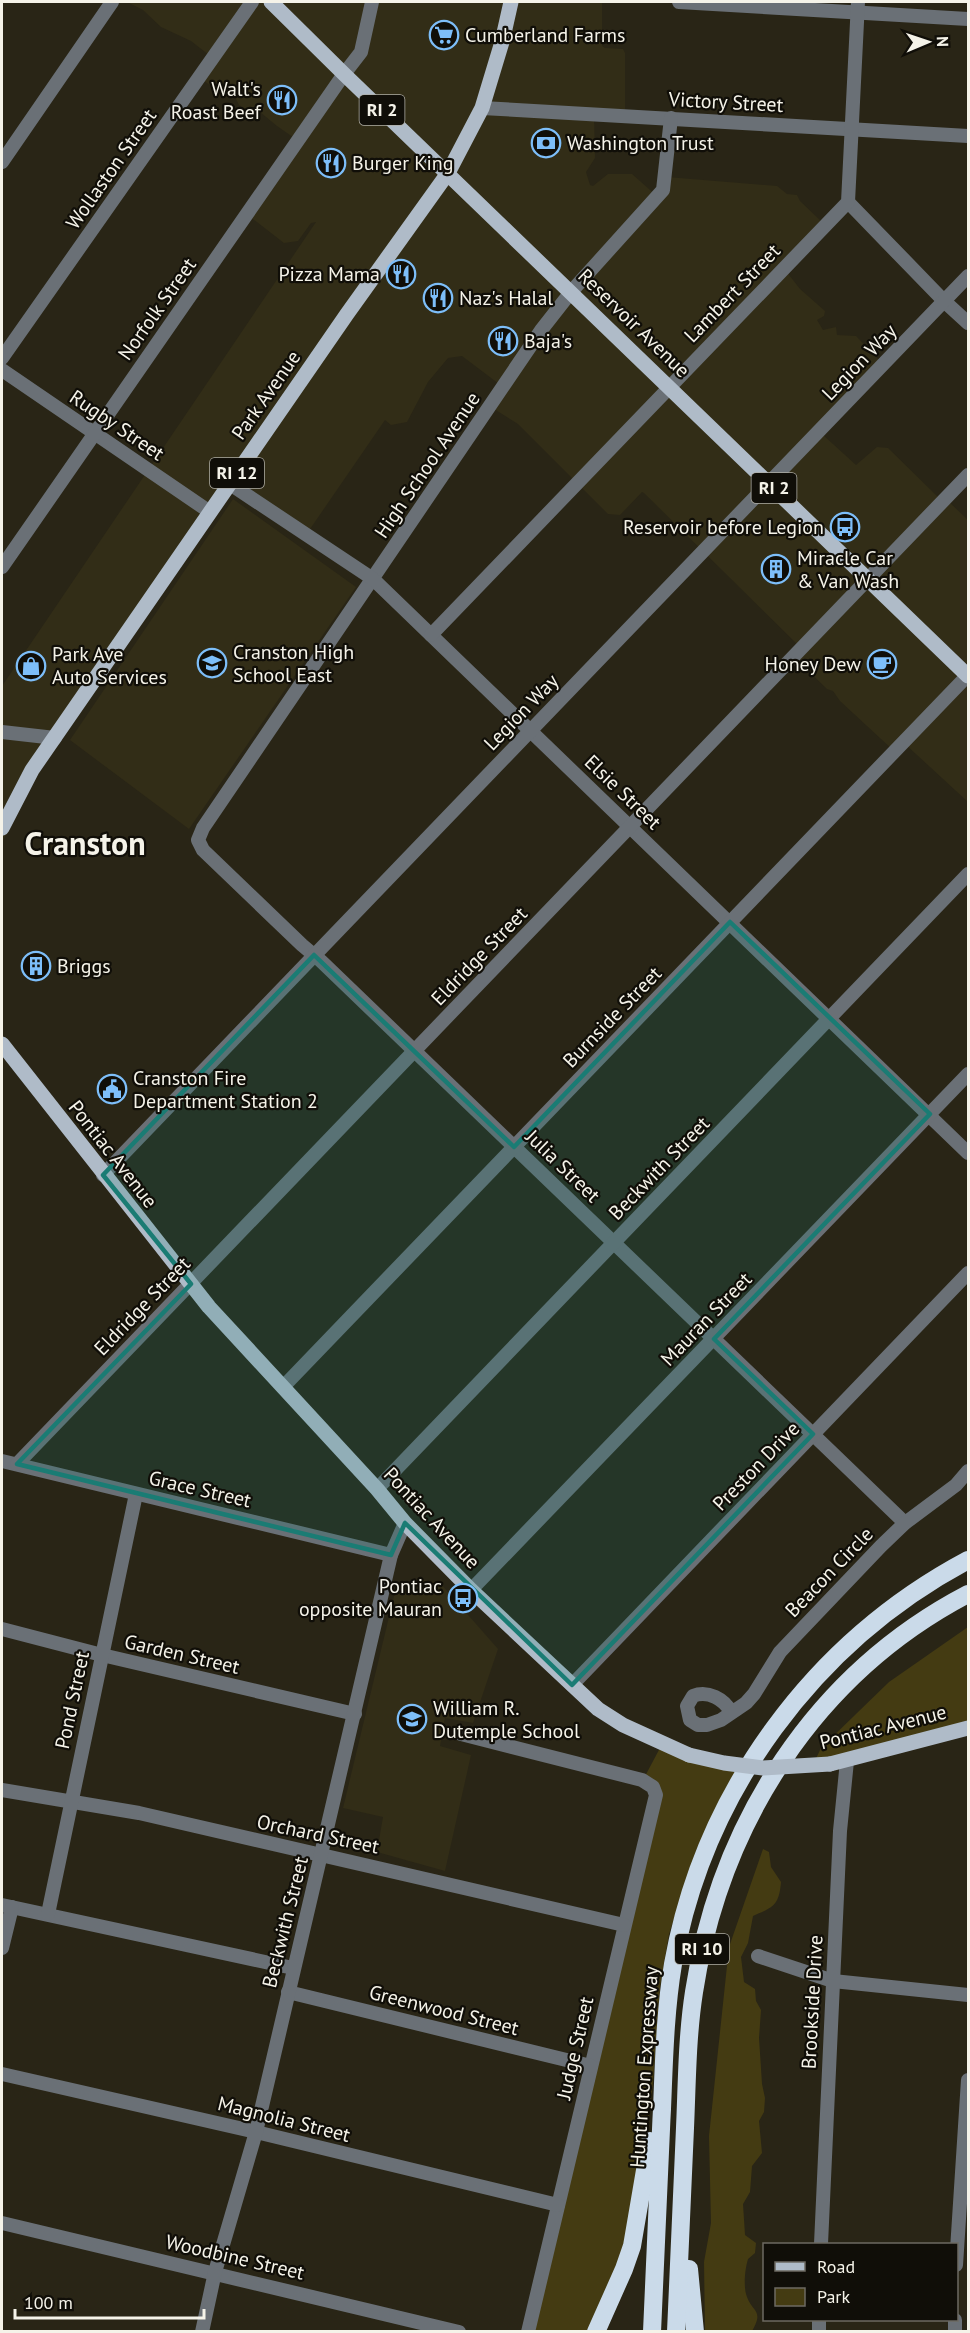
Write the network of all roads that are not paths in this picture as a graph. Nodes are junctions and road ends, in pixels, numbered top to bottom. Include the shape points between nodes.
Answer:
1 (112, 2) edge
2 (252, 2) edge
3 (271, 2) edge
4 (372, 2) edge
5 (511, 2) edge
6 (679, 2) edge
7 (858, 7) edge
8 (969, 19) edge
9 (344, 74) junction
10 (482, 108) junction
11 (671, 118) junction
12 (850, 129) junction
13 (969, 136) edge
14 (2, 162) edge
15 (448, 173) junction
16 (848, 201) junction
17 (969, 276) edge
18 (571, 292) junction
19 (944, 301) junction
20 (969, 323) edge
21 (2, 358) edge
22 (2, 370) edge
23 (669, 386) junction
24 (94, 434) junction
25 (969, 475) edge
26 (769, 483) junction
27 (230, 484) junction
28 (210, 512) junction
29 (2, 567) edge
30 (373, 579) junction
31 (869, 579) junction
32 (431, 635) junction
33 (968, 675) edge
34 (530, 730) junction
35 (2, 732) edge
36 (55, 738) junction
37 (630, 827) junction
38 (2, 828) edge
39 (199, 835) joint
40 (969, 874) edge
41 (730, 922) junction
42 (314, 955) junction
43 (830, 1018) junction
44 (2, 1044) edge
45 (414, 1051) junction
46 (969, 1074) edge
47 (930, 1114) junction
48 (514, 1147) junction
49 (969, 1153) edge
50 (103, 1175) junction
51 (614, 1242) junction
52 (969, 1273) edge
53 (191, 1284) junction
54 (714, 1339) junction
55 (283, 1387) junction
56 (813, 1434) junction
57 (2, 1461) edge
58 (17, 1464) junction
59 (969, 1471) edge
60 (377, 1489) junction
61 (136, 1494) junction
62 (405, 1523) junction
63 (905, 1523) junction
64 (969, 1553) edge
65 (391, 1555) junction
66 (969, 1560) edge
67 (471, 1590) junction
68 (918, 1590) junction
69 (969, 1594) edge
70 (2, 1629) edge
71 (102, 1655) junction
72 (572, 1685) junction
73 (731, 1712) dead end
74 (355, 1714) junction
75 (969, 1728) edge
76 (461, 1734) dead end
77 (847, 1761) junction
78 (2, 1790) edge
79 (70, 1801) junction
80 (322, 1854) junction
81 (7, 1906) edge
82 (48, 1914) junction
83 (624, 1925) junction
84 (2, 1948) edge
85 (758, 1956) dead end
86 (293, 1968) junction
87 (833, 1981) junction
88 (288, 1992) junction
89 (969, 1995) edge
90 (666, 2035) junction
91 (591, 2066) junction
92 (2, 2074) edge
93 (969, 2080) edge
94 (685, 2109) junction
95 (256, 2132) junction
96 (558, 2205) junction
97 (2, 2223) edge
98 (821, 2243) edge
99 (958, 2250) edge
100 (215, 2272) junction
101 (606, 2311) junction
102 (202, 2331) edge
103 (459, 2331) edge
104 (528, 2331) edge
105 (591, 2331) edge
106 (596, 2331) edge
107 (652, 2331) edge
108 (676, 2331) edge
109 (695, 2331) edge

1 - 14 street
2 - 21 street, Wollaston Street
3 - 9 main road, Reservoir Avenue / RI 2
4 - 9 street, Norfolk Street via 361,52
5 - 10 main road, Park Avenue / RI 12
6 - 7 street
7 - 8 street
7 - 12 street
9 - 15 main road, Reservoir Avenue / RI 2
9 - 24 street, Norfolk Street
10 - 11 street, Victory Street
10 - 15 main road, Park Avenue / RI 12
11 - 12 street, Victory Street
11 - 18 street, High School Avenue via 663,190
12 - 13 street, Victory Street
12 - 16 street
15 - 18 main road, Reservoir Avenue / RI 2
15 - 27 main road, Park Avenue / RI 12
16 - 19 street
16 - 23 street, Lambert Street
17 - 19 street, Legion Way
18 - 23 main road, Reservoir Avenue / RI 2
18 - 30 street, High School Avenue
19 - 20 street
19 - 26 street, Legion Way
22 - 24 street, Rugby Street
23 - 26 main road, Reservoir Avenue / RI 2
23 - 32 street, Lambert Street
24 - 28 street, Rugby Street
24 - 29 street, Norfolk Street
25 - 31 street, Eldridge Street
26 - 31 main road, Reservoir Avenue / RI 2
26 - 34 street, Legion Way
27 - 28 main road, Park Avenue / RI 12
27 - 30 street, Elsie Street
28 - 36 main road, Park Avenue / RI 12
30 - 32 street, Elsie Street
30 - 39 street, High School Avenue
31 - 33 main road, Reservoir Avenue / RI 2
31 - 37 street, Eldridge Street
32 - 34 street, Elsie Street
33 - 41 street, Burnside Street
34 - 37 street, Elsie Street
34 - 42 street, Legion Way
35 - 36 street
36 - 38 main road, Park Avenue / RI 12 via 32,770
37 - 41 street, Elsie Street
37 - 45 street, Eldridge Street
39 - 42 street, Julia Street via 203,850
40 - 43 street, Beckwith Street
41 - 43 street, Elsie Street
41 - 48 street, Burnside Street
42 - 45 street, Julia Street
42 - 50 street, Legion Way
43 - 47 street, Elsie Street
43 - 51 street, Beckwith Street
44 - 50 main road, Pontiac Avenue
45 - 48 street, Julia Street
45 - 53 street, Eldridge Street
46 - 47 street, Mauran Street
47 - 49 street, Elsie Street
47 - 54 street, Mauran Street
48 - 51 street, Julia Street
48 - 55 street, Burnside Street
50 - 53 main road, Pontiac Avenue
51 - 54 street, Julia Street
51 - 60 street, Beckwith Street
52 - 56 street, Preston Drive
53 - 55 main road, Pontiac Avenue
53 - 58 street, Eldridge Street
54 - 56 street, Julia Street
54 - 67 street, Mauran Street
55 - 60 main road, Pontiac Avenue
56 - 63 street, Julia Street
56 - 72 street, Preston Drive
57 - 58 street, Grace Street
58 - 61 street, Grace Street
59 - 63 street, Beacon Circle
60 - 62 main road, Pontiac Avenue
61 - 65 street, Grace Street
61 - 71 street, Pond Street
62 - 65 street, Beckwith Street
62 - 67 main road, Pontiac Avenue
63 - 73 street, Beacon Circle via 780,1652 746,1703
64 - 68 highway
65 - 74 street, Beckwith Street
66 - 68 highway, Huntington Expressway / RI 10
67 - 72 main road, Pontiac Avenue
68 - 90 highway, Huntington Expressway / RI 10 via 862,1632 812,1680 769,1733 733,1792 704,1855 686,1910 673,1965
69 - 94 highway, RI 10 via 889,1646 838,1692 794,1744 752,1810 724,1872 702,1949 691,2016
70 - 71 street, Garden Street
71 - 74 street, Garden Street
71 - 79 street, Pond Street
72 - 77 main road, Pontiac Avenue, bridge via 623,1725 689,1755 763,1768
74 - 80 street, Beckwith Street
75 - 77 main road, Pontiac Avenue
76 - 83 street, Judge Street via 642,1780 653,1787 656,1795
77 - 87 street, Brookside Drive
78 - 79 street, Orchard Street
79 - 80 street, Orchard Street
79 - 82 street, Pond Street
80 - 83 street, Orchard Street
80 - 86 street, Beckwith Street
81 - 82 street
81 - 84 street
82 - 86 street
83 - 91 street, Judge Street
85 - 87 street
86 - 88 street, Beckwith Street
87 - 89 street
87 - 98 street, Brookside Drive
88 - 91 street, Greenwood Street
88 - 95 street, Beckwith Street
90 - 101 highway via 637,2224
90 - 107 highway, Huntington Expressway / RI 10
91 - 96 street, Judge Street
92 - 95 street, Magnolia Street
93 - 99 street
94 - 108 highway, RI 10
94 - 109 highway via 689,2266
95 - 96 street, Magnolia Street
95 - 100 street, Beckwith Street
96 - 104 street, Judge Street
97 - 100 street, Woodbine Street
100 - 102 street, Beckwith Street
100 - 103 street, Woodbine Street
101 - 105 highway
101 - 106 highway

